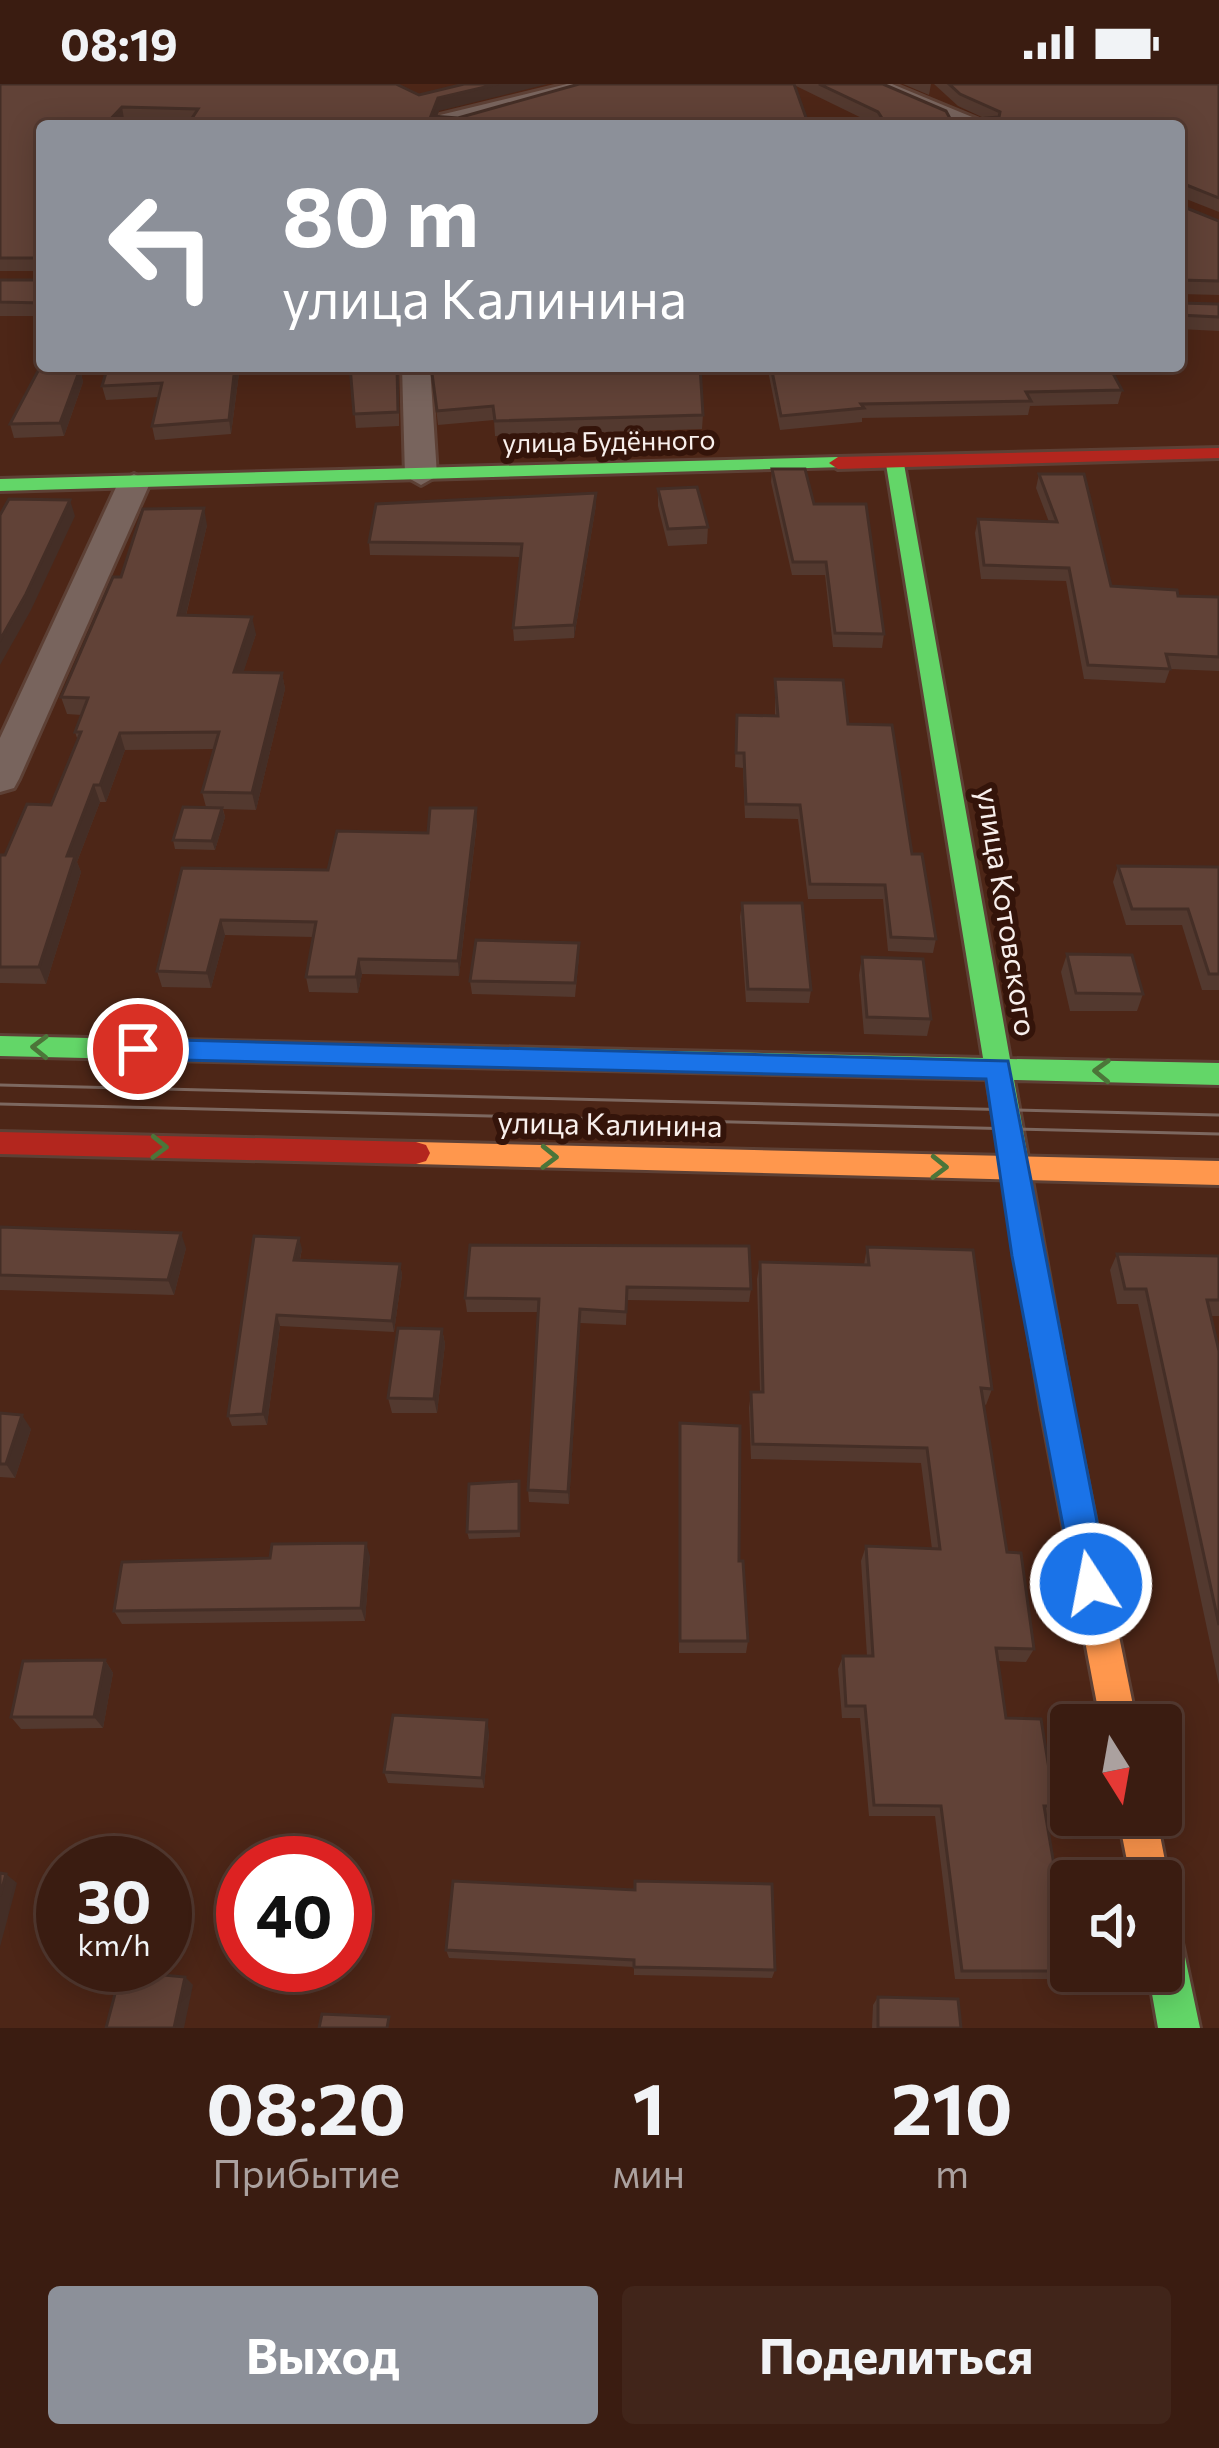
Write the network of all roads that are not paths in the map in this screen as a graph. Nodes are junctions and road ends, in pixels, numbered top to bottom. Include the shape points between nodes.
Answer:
1 (594, 84) edge
2 (872, 84) edge
3 (452, 120) edge
4 (967, 120) edge
5 (416, 372) edge
6 (1219, 453) edge
7 (896, 464) junction
8 (421, 476) junction
9 (134, 484) junction
10 (0, 485) edge
11 (0, 779) edge
12 (0, 1046) edge
13 (998, 1068) junction
14 (1219, 1074) edge
15 (0, 1143) edge
16 (1014, 1169) junction
17 (1219, 1173) edge
18 (1115, 1704) edge
19 (1172, 1992) edge
20 (1179, 2028) edge

1 - 3 street
2 - 4 street
5 - 8 street
6 - 7 street, улица Будённого
7 - 8 street, улица Будённого
7 - 13 street, улица Котовского
8 - 9 street, улица Будённого
9 - 10 street, улица Будённого
9 - 11 street
13 -> 12 street
14 -> 13 street
13 - 16 street, улица Котовского
15 -> 16 street, улица Калинина
16 - 17 street, улица Калинина
16 - 18 street, улица Котовского
19 - 20 street

